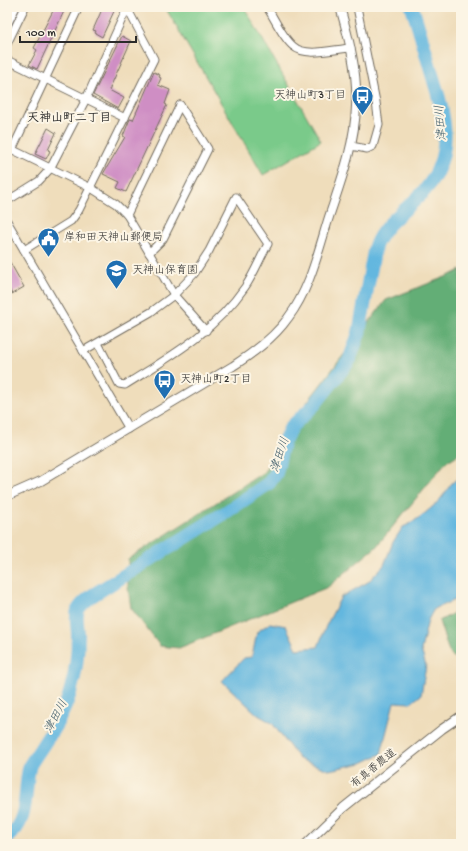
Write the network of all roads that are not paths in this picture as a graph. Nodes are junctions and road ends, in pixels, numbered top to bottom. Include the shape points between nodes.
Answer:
1 (16, 7) edge
2 (25, 7) edge
3 (79, 7) edge
4 (267, 7) edge
5 (340, 7) edge
6 (357, 7) edge
7 (7, 25) edge
8 (7, 44) edge
9 (351, 48) junction
10 (7, 60) edge
11 (45, 79) junction
12 (86, 99) junction
13 (125, 118) junction
14 (351, 146) junction
15 (10, 148) edge
16 (50, 169) junction
17 (91, 188) junction
18 (7, 201) edge
19 (127, 216) junction
20 (7, 221) edge
21 (24, 250) junction
22 (149, 253) junction
23 (174, 295) junction
24 (206, 331) junction
25 (98, 343) junction
26 (83, 351) junction
27 (128, 429) junction
28 (7, 496) edge
29 (461, 716) edge
30 (306, 844) edge

1 - 7 street
2 - 8 street
3 - 11 street
4 - 9 street via 292,46 299,50 310,52
5 - 9 street
6 - 14 street via 379,126 373,146 367,149
9 - 14 street via 355,70 356,105
10 - 11 street
11 - 12 street
11 - 15 street
12 - 13 street
12 - 13 street via 126,8 154,59
12 - 16 street
13 - 17 street
14 - 27 street via 310,278 301,299 287,319 259,348 239,363
15 - 16 street
16 - 17 street
16 - 18 street via 39,181
17 - 19 street via 116,204
17 - 21 street via 71,221
19 - 22 street
19 - 22 street via 180,105 208,149 163,239
20 - 21 street
21 - 26 street
22 - 23 street
23 - 24 street
23 - 24 street via 194,274 209,251 236,197 268,244 233,304
23 - 25 street via 151,312
24 - 25 street via 186,347 125,385 119,384
25 - 26 street
26 - 27 street
27 - 28 street via 41,481
29 - 30 street, 有真香農道 via 343,808

